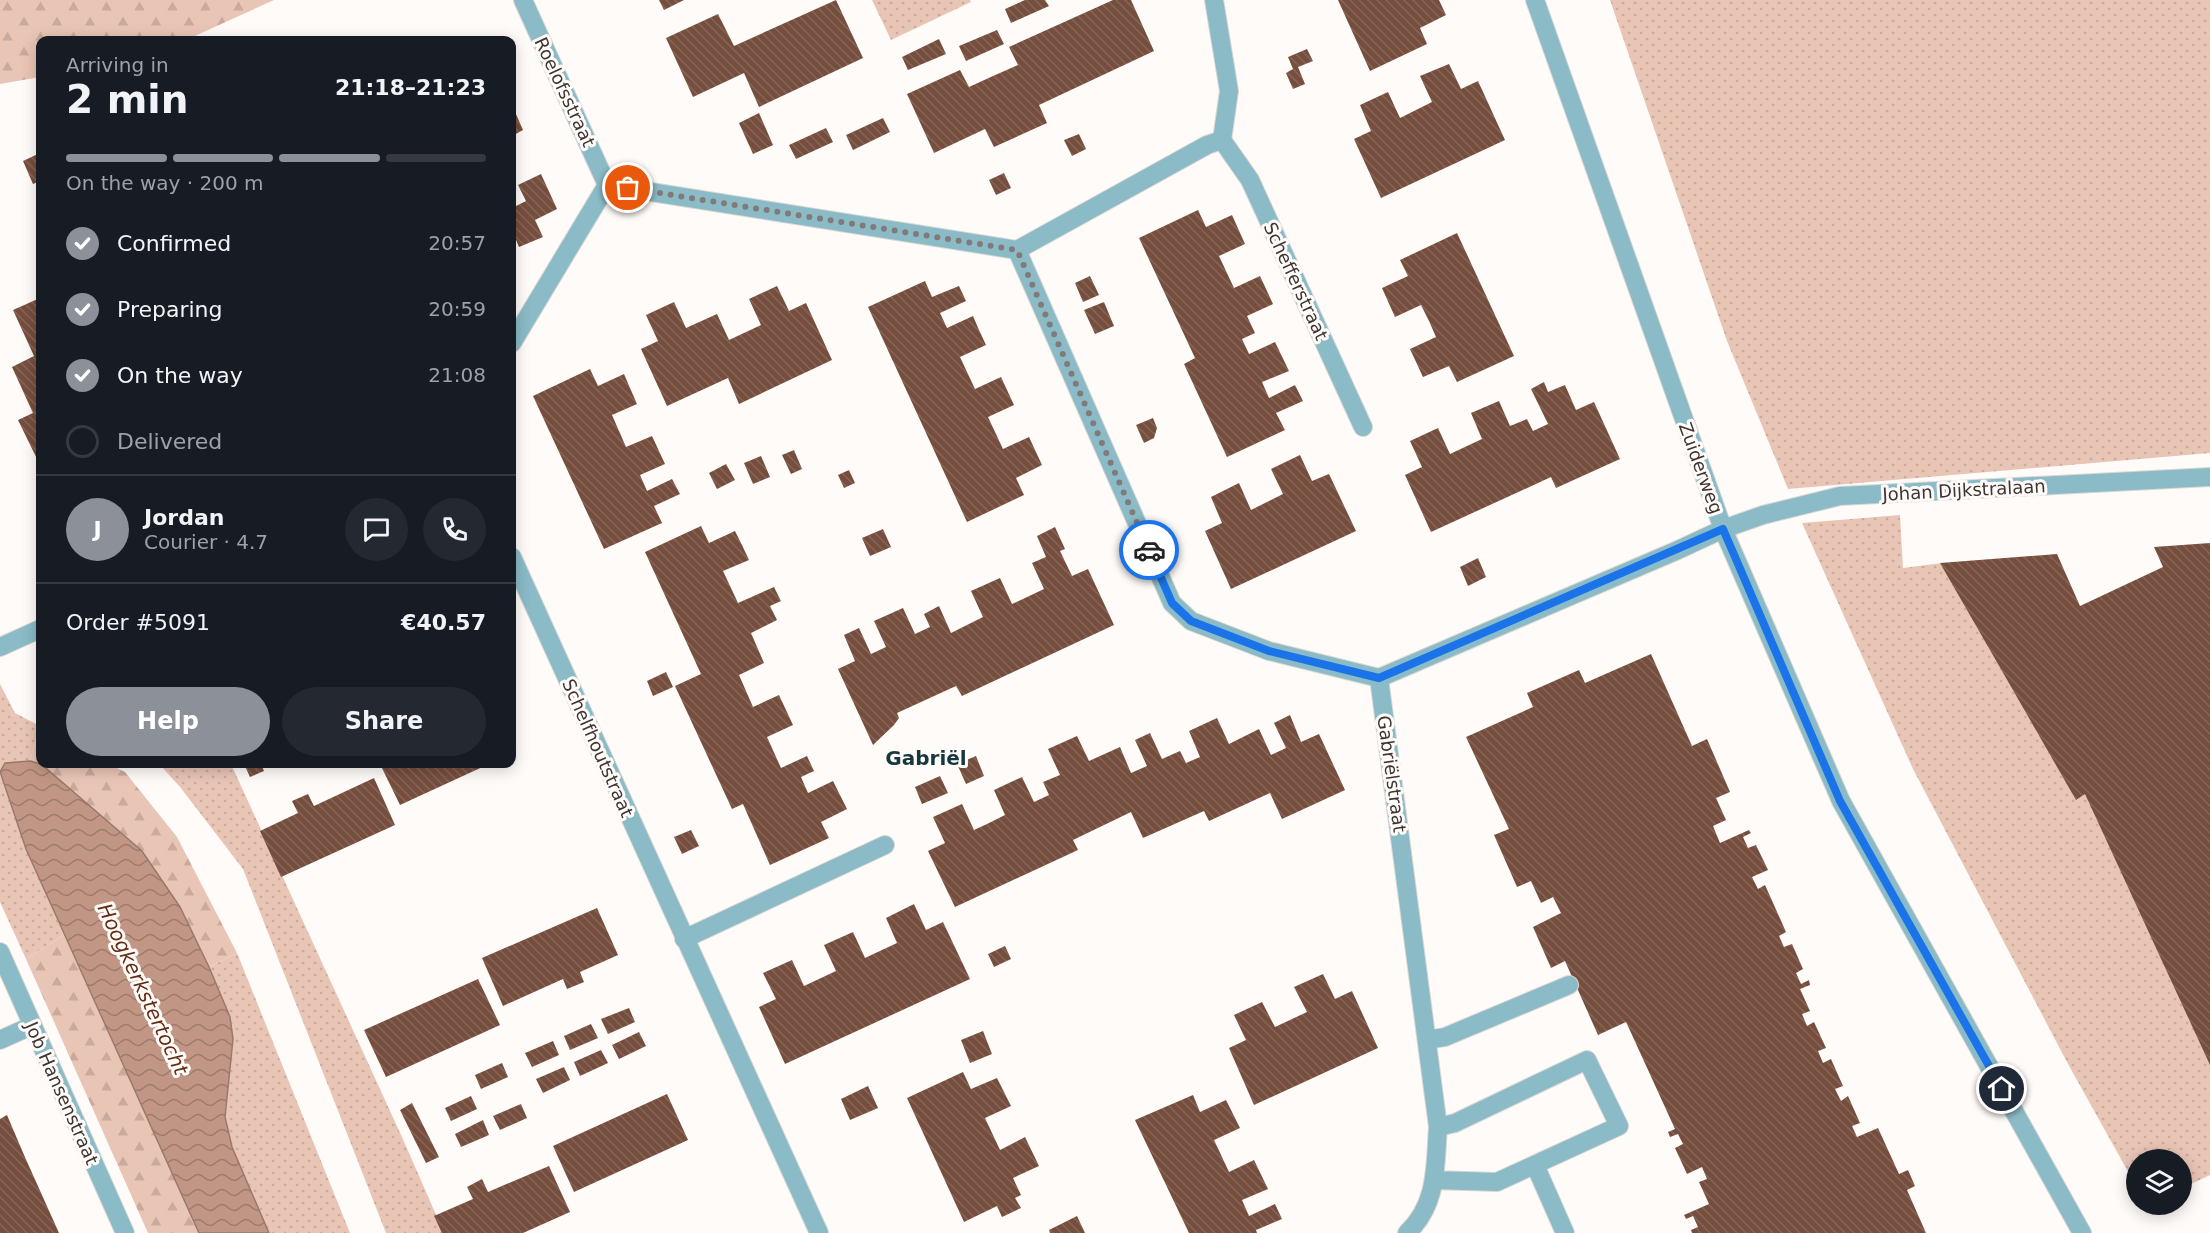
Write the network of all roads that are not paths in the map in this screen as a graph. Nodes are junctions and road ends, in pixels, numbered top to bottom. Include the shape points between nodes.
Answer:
1 (523, 0) edge
2 (1214, 0) edge
3 (1535, 0) edge
4 (1222, 140) junction
5 (607, 185) junction
6 (1017, 250) junction
7 (516, 336) edge
8 (1363, 427) dead end
9 (2210, 477) edge
10 (1723, 529) junction
11 (516, 566) edge
12 (36, 631) edge
13 (0, 647) edge
14 (1379, 678) junction
15 (885, 845) dead end
16 (684, 939) junction
17 (0, 952) edge
18 (1569, 984) dead end
19 (31, 1026) junction
20 (0, 1040) edge
21 (1427, 1040) junction
22 (1438, 1127) junction
23 (1535, 1165) junction
24 (1434, 1180) junction
25 (124, 1233) edge
26 (819, 1233) edge
27 (1407, 1233) edge
28 (1565, 1233) edge
29 (2082, 1233) edge

1 - 5 street, Roelofsstraat
2 - 4 street via 1229,91
3 - 10 street, Zuiderweg
4 - 6 street
4 - 8 street, Schefferstraat via 1250,180
5 - 6 street
5 - 7 street
6 - 14 street via 1172,603 1191,621 1269,651
9 - 10 street, Johan Dijkstralaan via 1840,496
10 - 14 street
10 - 29 street, Zuiderweg via 1840,801
11 - 16 street, Schelfhoutstraat
12 - 13 street
14 - 21 street, Gabriëlstraat
15 - 16 street
16 - 26 street, Schelfhoutstraat
17 - 19 street, Job Hansenstraat
18 - 21 street via 1445,1037
19 - 20 street
19 - 25 street, Job Hansenstraat
21 - 22 street, Gabriëlstraat
22 - 23 street via 1455,1123 1587,1060 1619,1126
22 - 24 street, Gabriëlstraat
23 - 24 street via 1497,1182
23 - 28 street
24 - 27 street, Gabriëlstraat via 1431,1198 1418,1223

